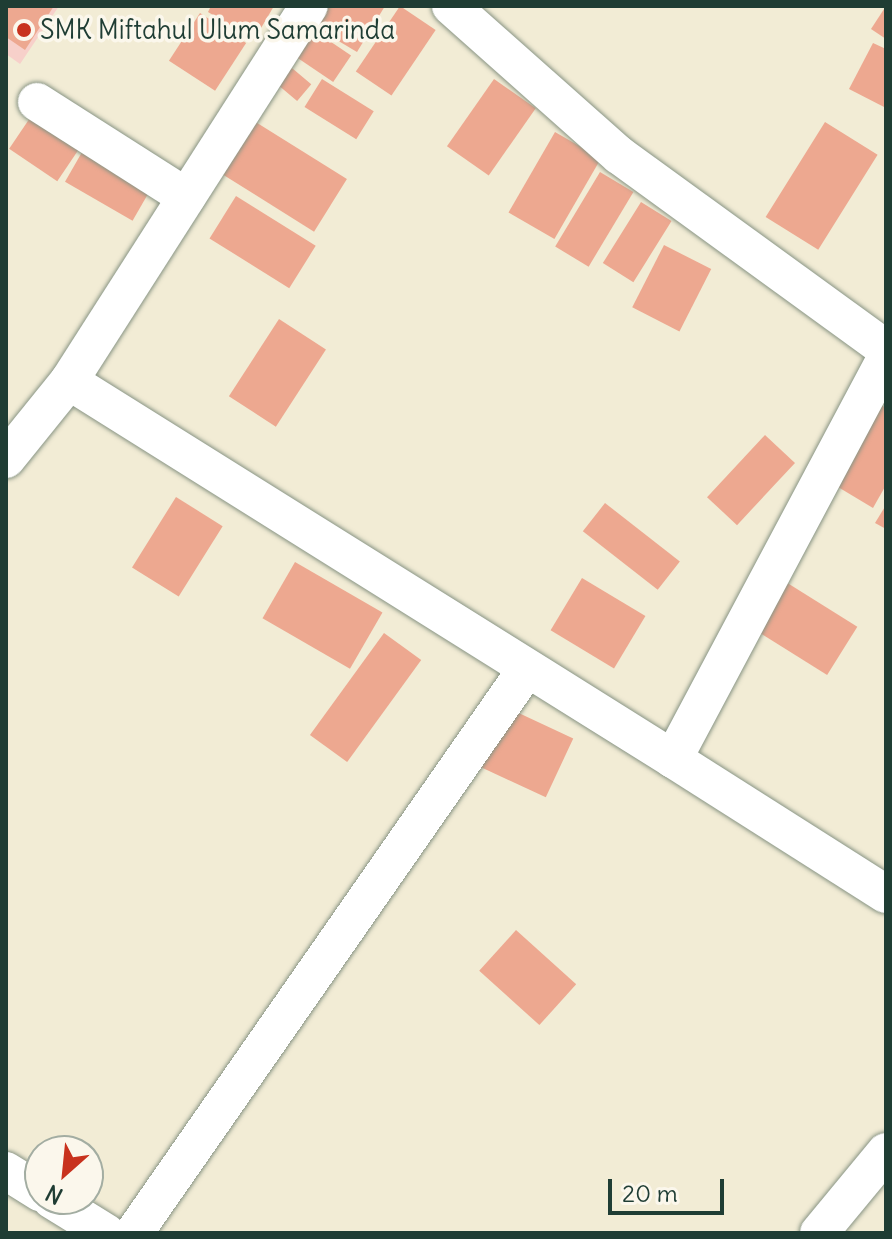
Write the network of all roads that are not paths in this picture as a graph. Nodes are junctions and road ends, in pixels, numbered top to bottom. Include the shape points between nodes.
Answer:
1 (309, 6) edge
2 (451, 6) edge
3 (37, 102) dead end
4 (186, 197) junction
5 (882, 339) edge
6 (69, 381) junction
7 (6, 459) edge
8 (526, 670) junction
9 (673, 759) junction
10 (886, 894) edge
11 (886, 1152) edge
12 (6, 1171) edge
13 (24, 1182) edge
14 (77, 1215) edge
15 (836, 1227) edge
16 (106, 1233) edge
17 (134, 1233) edge

1 - 4 street
2 - 5 street via 619,155
3 - 4 street
4 - 6 street
5 - 9 street
6 - 7 street
6 - 8 street
8 - 9 street
8 - 17 street
9 - 10 street
11 - 15 street
12 - 13 street
14 - 16 street

